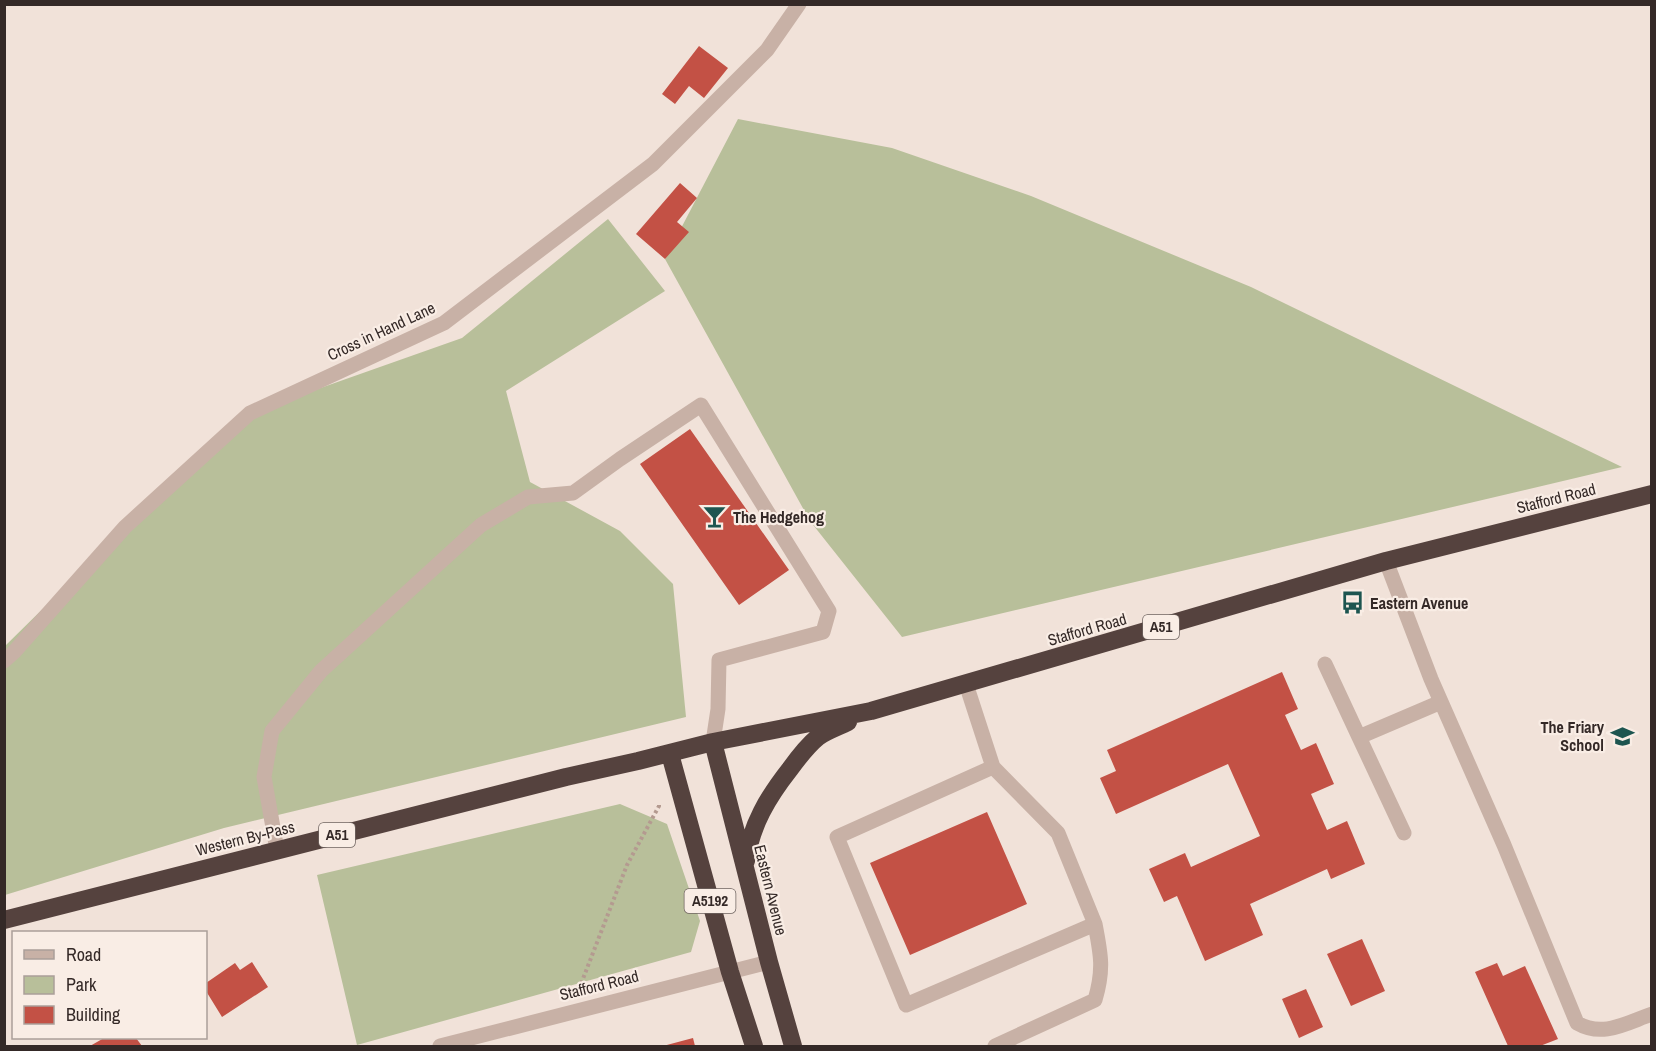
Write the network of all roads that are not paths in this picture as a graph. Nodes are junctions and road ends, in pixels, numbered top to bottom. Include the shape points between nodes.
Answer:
1 (799, 4) edge
2 (1652, 494) edge
3 (1386, 561) junction
4 (4, 661) edge
5 (1325, 664) dead end
6 (966, 684) junction
7 (1441, 702) junction
8 (871, 711) junction
9 (1359, 737) junction
10 (713, 742) junction
11 (670, 754) junction
12 (993, 767) junction
13 (1404, 833) dead end
14 (277, 850) junction
15 (745, 867) junction
16 (4, 920) edge
17 (1095, 924) junction
18 (769, 962) junction
19 (730, 972) junction
20 (1652, 1014) edge
21 (440, 1047) edge
22 (754, 1047) edge
23 (793, 1047) edge
24 (995, 1047) edge

1 - 4 street, Cross in Hand Lane via 766,50 653,164 444,323 250,413 125,527
2 - 3 highway, Stafford Road / A51
3 - 6 highway, Stafford Road / A51
3 - 7 street
5 - 9 street
6 - 8 highway, Stafford Road / A51
6 - 12 street
7 - 9 street
7 - 20 street via 1577,1023 1588,1029 1605,1030
8 - 10 highway, Stafford Road / A51
8 - 15 highway via 819,736 799,757 761,810
9 - 13 street
10 - 11 highway, Stafford Road / A51
10 - 14 street via 719,660 823,632 829,611 701,405 573,493 528,496 481,525 321,671 272,731 264,777
10 - 15 highway, Eastern Avenue / A5192
11 - 14 highway, Western By-Pass / A51
11 - 19 highway, A5192
12 - 17 street via 1058,833
12 - 17 street via 837,837 906,1005
14 - 16 highway, Western By-Pass / A51
15 - 18 highway, Eastern Avenue / A5192
17 - 24 street via 1101,980 1095,1000
18 - 19 street, Stafford Road
18 - 23 highway, Eastern Avenue / A5192
19 - 21 street, Stafford Road
19 - 22 highway, A5192

